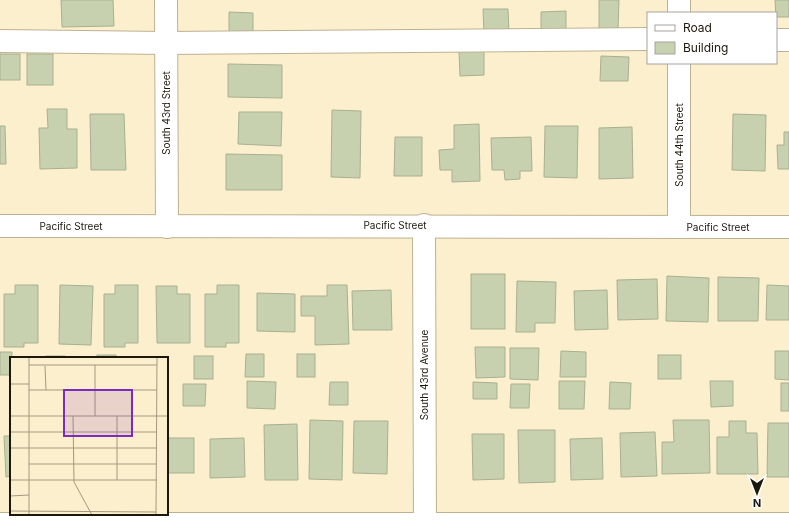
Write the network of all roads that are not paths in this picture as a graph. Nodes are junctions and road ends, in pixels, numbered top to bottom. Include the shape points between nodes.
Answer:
1 (166, 0) edge
2 (679, 0) edge
3 (679, 12) edge
4 (647, 39) edge
5 (777, 40) edge
6 (789, 40) edge
7 (0, 41) edge
8 (166, 43) junction
9 (679, 64) edge
10 (424, 225) junction
11 (0, 226) edge
12 (167, 226) junction
13 (679, 227) junction
14 (789, 227) edge
15 (0, 524) edge
16 (424, 524) edge
17 (789, 524) edge

1 - 8 street, South 43rd Street
2 - 3 street
4 - 8 street
5 - 6 street
7 - 8 street
8 - 12 street, South 43rd Street
9 - 13 street, South 44th Street
10 - 12 street, Pacific Street
10 - 13 street, Pacific Street
10 - 16 street, South 43rd Avenue
11 - 12 street, Pacific Street
13 - 14 street, Pacific Street
15 - 16 street
16 - 17 street

